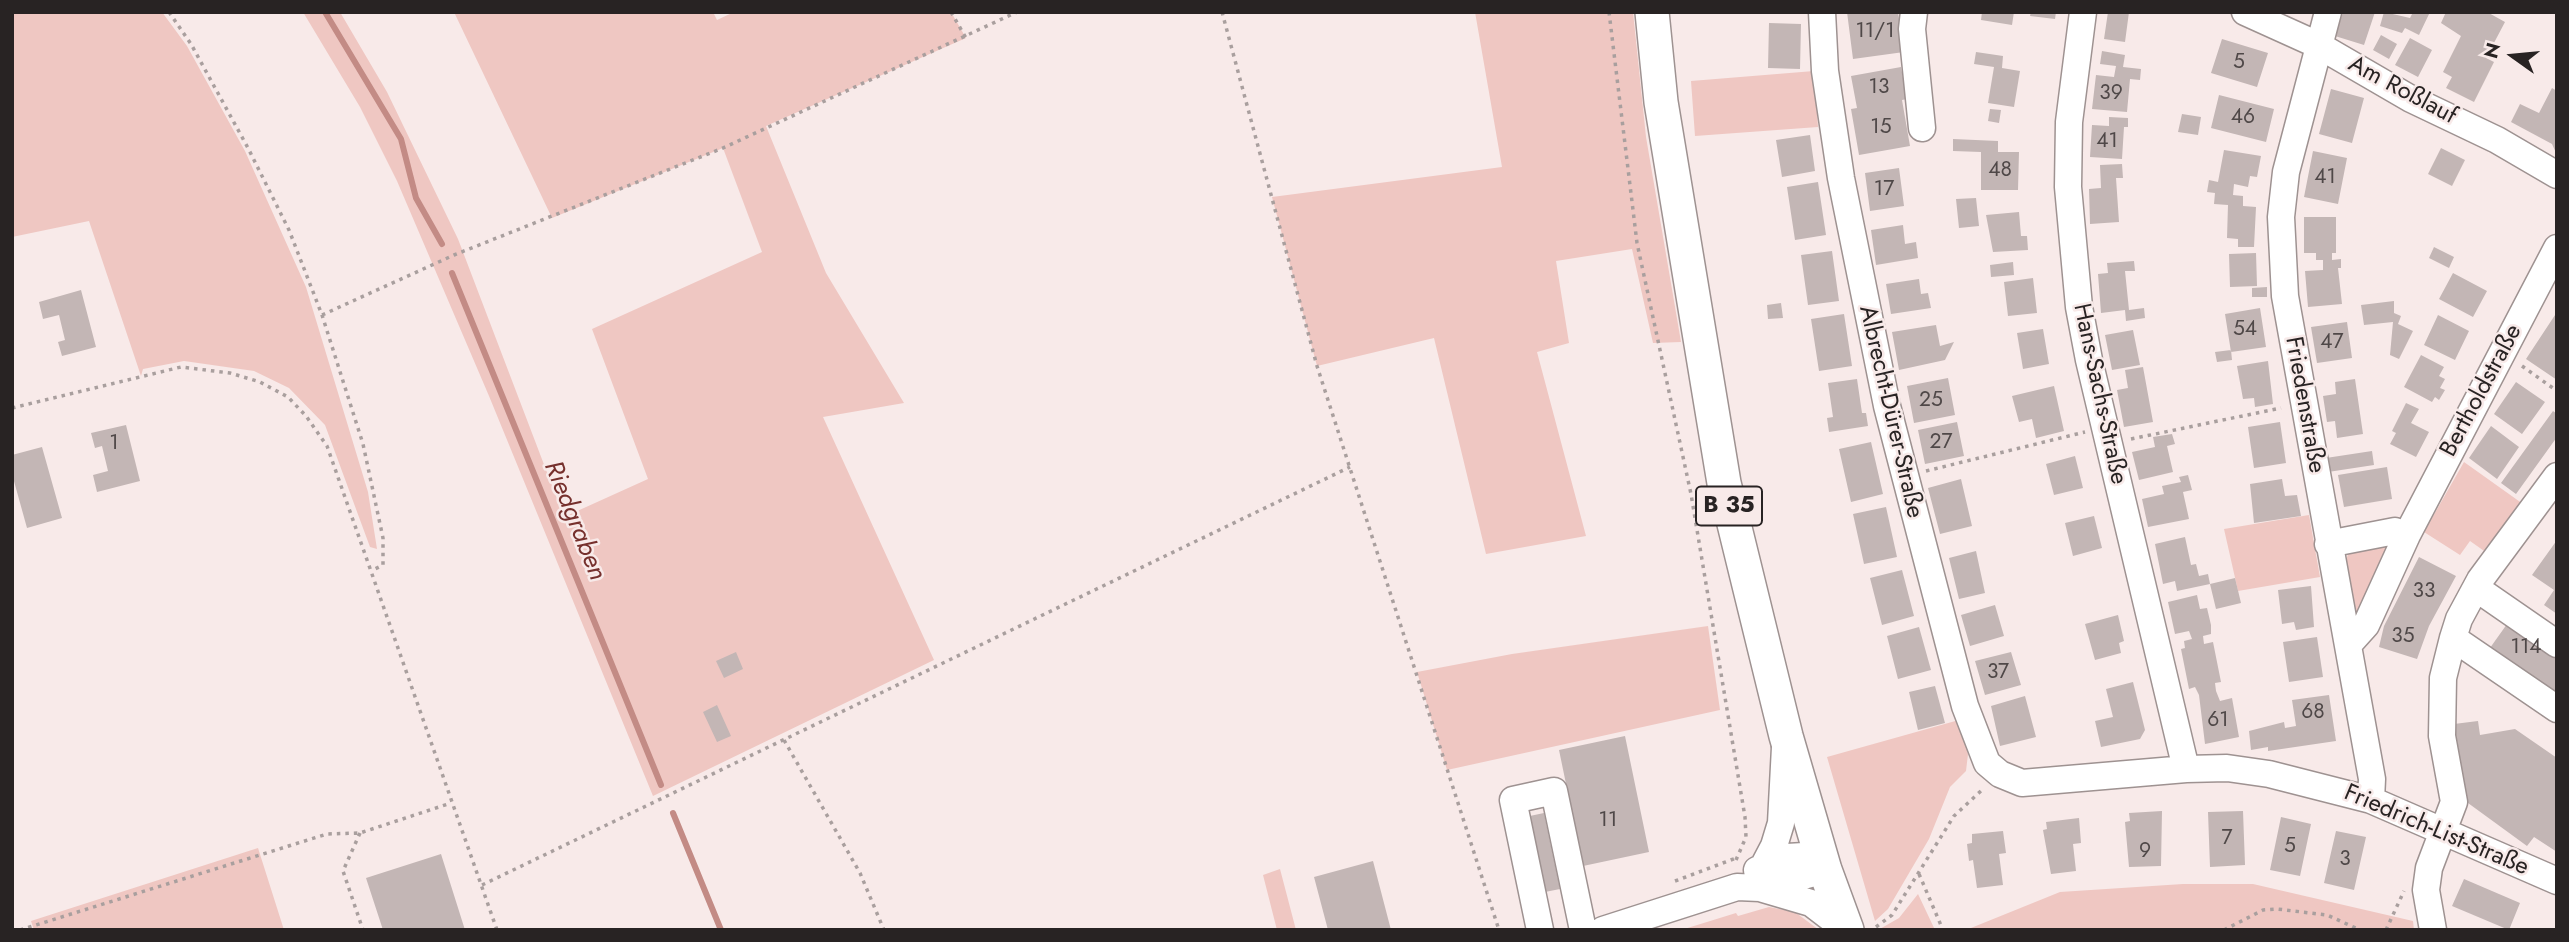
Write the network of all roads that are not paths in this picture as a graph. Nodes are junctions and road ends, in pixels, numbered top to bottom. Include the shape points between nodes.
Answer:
1 (1652, 12) edge
2 (1822, 12) edge
3 (1914, 12) edge
4 (2083, 12) edge
5 (2245, 12) edge
6 (2328, 12) edge
7 (2318, 45) junction
8 (1922, 128) dead end
9 (2557, 175) edge
10 (2557, 248) edge
11 (2557, 476) edge
12 (2407, 535) junction
13 (2328, 544) junction
14 (2480, 582) junction
15 (2557, 626) edge
16 (2455, 631) junction
17 (2557, 644) edge
18 (2348, 645) junction
19 (2557, 694) edge
20 (2557, 709) edge
21 (1786, 736) junction
22 (2186, 769) junction
23 (2011, 779) joint
24 (2371, 800) junction
25 (2441, 832) junction
26 (1568, 859) junction
27 (1823, 862) junction
28 (1527, 865) junction
29 (1753, 881) junction
30 (2557, 881) edge
31 (1852, 928) edge
32 (1540, 930) edge
33 (1583, 930) edge
34 (1603, 930) edge
35 (2433, 930) edge

1 - 21 main road, B 35 via 1665,128 1724,483
2 - 23 street, Albrecht-Dürer-Straße via 1825,71 1841,178 1904,476 1965,706 1987,763
3 - 8 street
4 - 22 street, Hans-Sachs-Straße via 2069,122 2068,187 2079,307 2098,437
5 - 7 street, Am Roßlauf
6 - 7 street, Friedenstraße
7 - 9 street, Am Roßlauf
7 - 13 street, Friedenstraße via 2286,172 2280,217 2284,296
10 - 12 street, Bertholdstraße
11 - 14 street
12 - 13 street via 2395,531
12 - 18 street, Bertholdstraße via 2366,625
13 - 18 street, Friedenstraße
14 - 15 street
14 - 16 street
14 - 17 street
16 - 19 street
16 - 20 street
16 - 25 street via 2443,678 2442,736 2454,802
18 - 24 street, Friedenstraße via 2372,779
21 - 27 main road, B 35
21 - 29 street via 1781,823 1774,846
22 - 23 street, Friedrich-List-Straße
22 - 24 street, Friedrich-List-Straße via 2269,774
24 - 25 street, Friedrich-List-Straße
25 - 30 street, Friedrich-List-Straße
25 - 35 street via 2426,890
26 - 28 street
26 - 28 street
26 - 28 street via 1554,791 1513,800
26 - 33 street
27 - 29 street
27 - 31 main road, B 35
28 - 32 street
29 - 31 street via 1811,903
29 - 34 street

